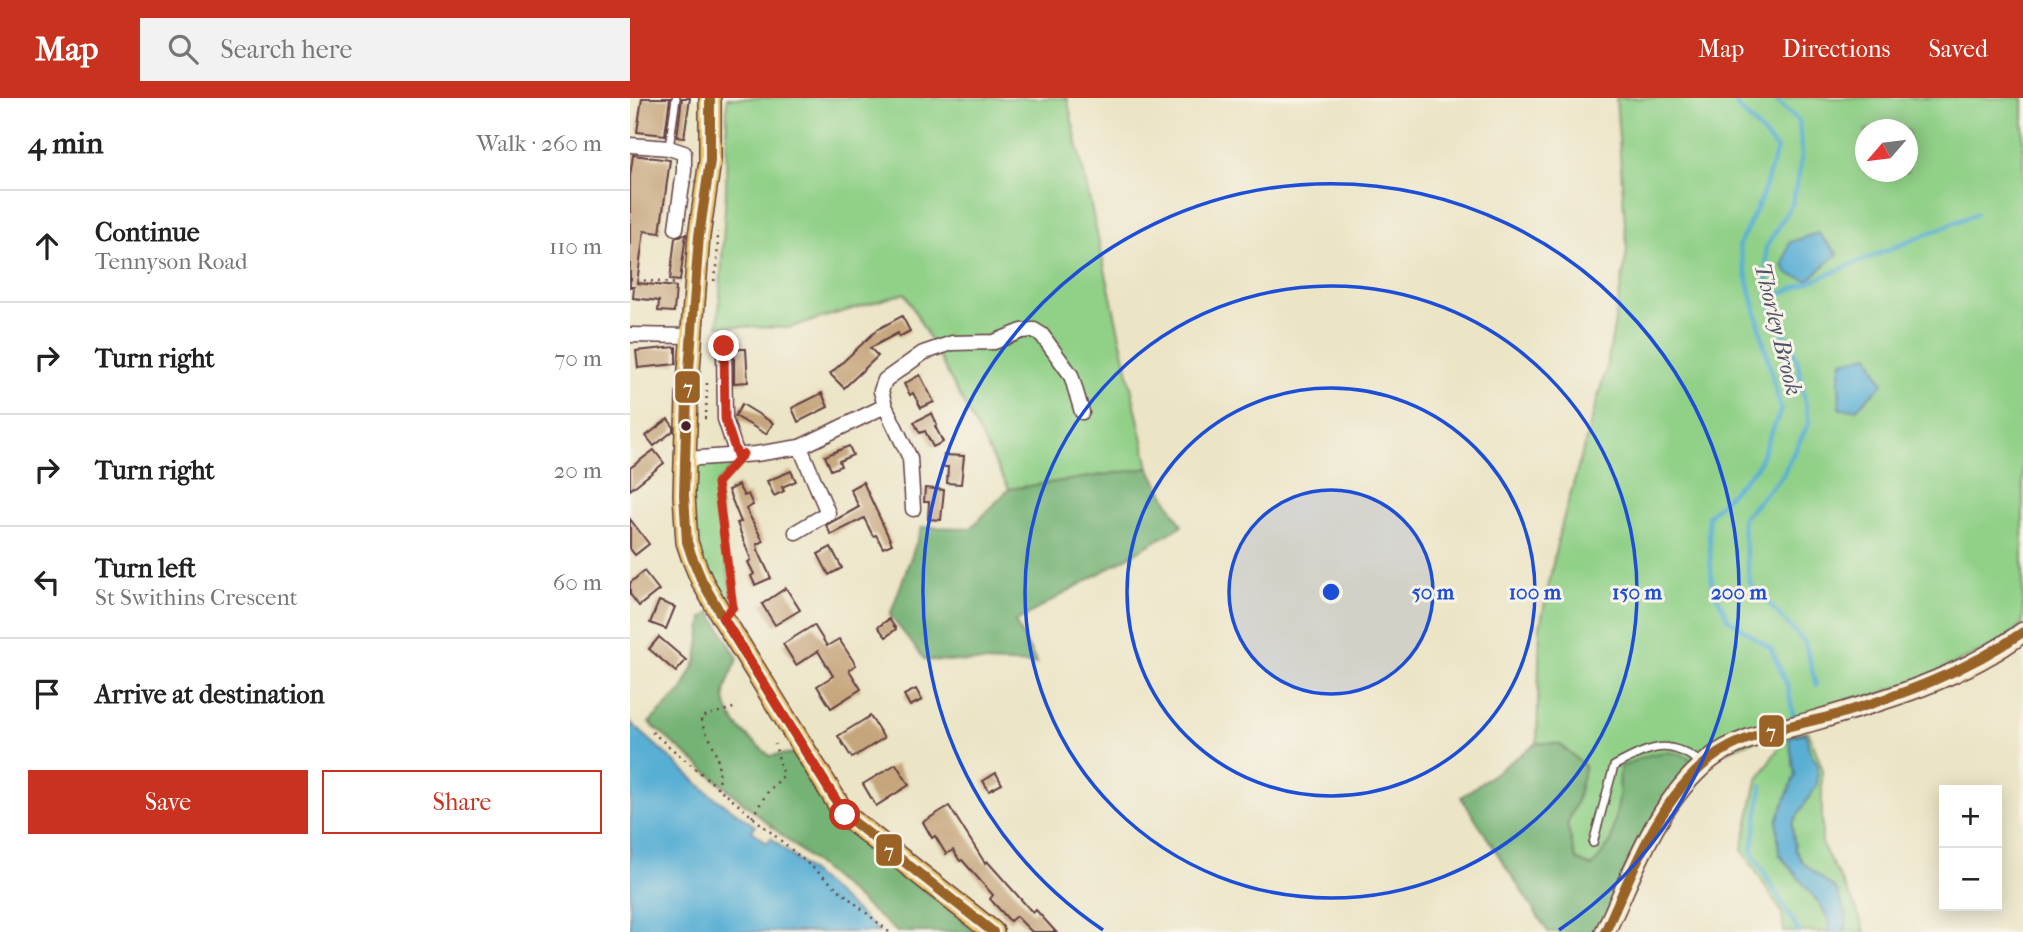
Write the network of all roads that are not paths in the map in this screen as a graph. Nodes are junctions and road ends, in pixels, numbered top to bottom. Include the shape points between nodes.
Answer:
1 (676, 98) edge
2 (710, 98) edge
3 (630, 145) edge
4 (669, 148) junction
5 (676, 228) dead end
6 (630, 335) edge
7 (691, 336) junction
8 (724, 346) dead end
9 (885, 406) junction
10 (1082, 412) dead end
11 (800, 447) junction
12 (740, 455) junction
13 (687, 459) junction
14 (913, 509) dead end
15 (796, 532) dead end
16 (2023, 632) edge
17 (1704, 765) junction
18 (1594, 843) dead end
19 (993, 932) edge
20 (1605, 932) edge

1 - 4 lane
2 - 7 main road via 710,161
3 - 4 street
4 - 5 street via 684,153
6 - 7 street
7 - 13 main road
8 - 12 street via 725,419
9 - 10 street via 881,391 885,380 923,353 963,341 994,342 1028,330 1042,335 1067,367
9 - 11 street
9 - 14 street via 910,458
11 - 12 street
11 - 15 street via 828,513
12 - 13 street
13 - 19 main road via 687,542 702,581 845,815
16 - 17 main road via 1990,654 1920,687 1749,739
17 - 18 lane via 1688,752 1661,746 1614,765
17 - 20 main road via 1659,817

